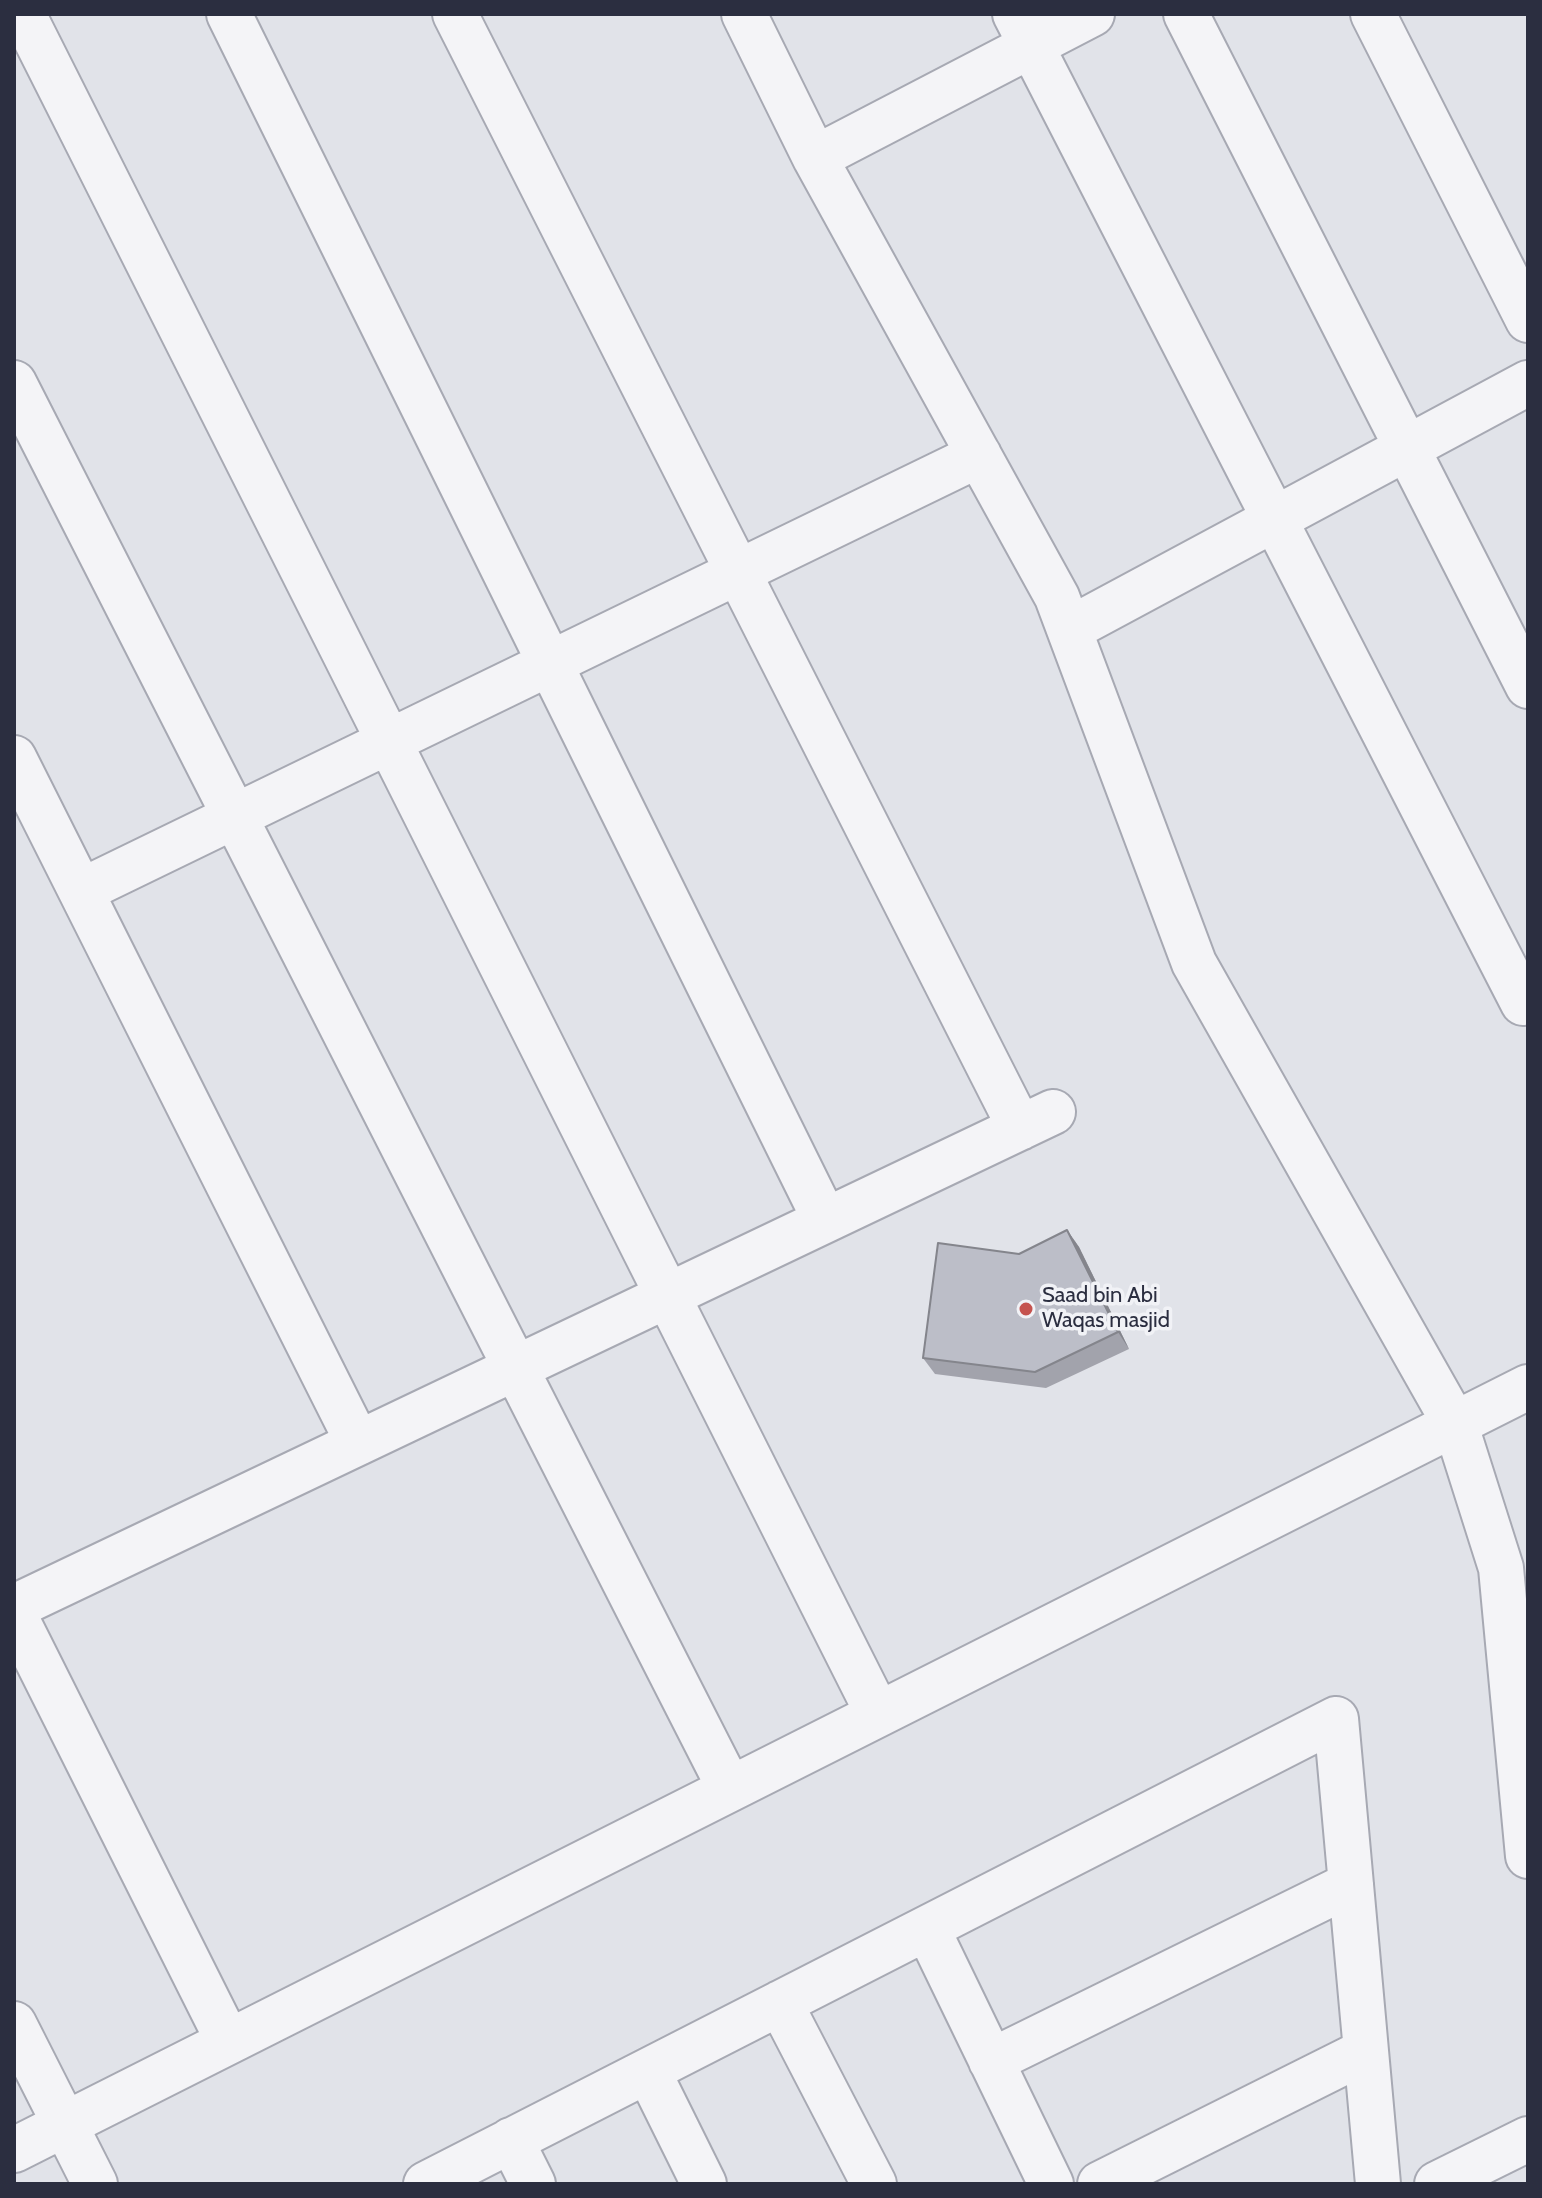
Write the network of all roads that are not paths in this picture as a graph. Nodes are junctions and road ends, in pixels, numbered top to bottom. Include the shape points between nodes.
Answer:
1 (23, 14) edge
2 (229, 14) edge
3 (455, 14) edge
4 (744, 14) edge
5 (1092, 14) edge
6 (1186, 14) edge
7 (1373, 14) edge
8 (1023, 30) edge
9 (815, 158) junction
10 (1528, 320) edge
11 (14, 383) edge
12 (1528, 383) edge
13 (1406, 448) junction
14 (979, 455) junction
15 (1273, 520) junction
16 (738, 572) junction
17 (1070, 629) junction
18 (550, 663) junction
19 (1528, 686) edge
20 (388, 741) junction
21 (16, 768) edge
22 (235, 816) junction
23 (81, 891) junction
24 (1523, 1003) dead end
25 (825, 1220) junction
26 (667, 1296) junction
27 (516, 1368) junction
28 (1528, 1387) edge
29 (1456, 1426) junction
30 (358, 1443) junction
31 (14, 1607) edge
32 (14, 1614) edge
33 (878, 1714) junction
34 (730, 1789) junction
35 (1528, 1856) edge
36 (1351, 1884) junction
37 (927, 1928) junction
38 (780, 2003) junction
39 (14, 2024) edge
40 (228, 2041) junction
41 (1366, 2051) junction
42 (991, 2061) junction
43 (648, 2071) junction
44 (64, 2123) junction
45 (1528, 2139) edge
46 (511, 2140) junction
47 (14, 2150) edge
48 (95, 2184) edge
49 (426, 2184) edge
50 (533, 2184) edge
51 (704, 2184) edge
52 (874, 2184) edge
53 (1051, 2184) edge
54 (1100, 2184) edge
55 (1378, 2184) edge
56 (1437, 2184) edge

1 - 20 street
2 - 18 street
3 - 16 street
4 - 9 street
5 - 8 street
6 - 13 street
7 - 10 street
8 - 9 street
8 - 15 street
9 - 14 street
11 - 22 street
12 - 13 street
13 - 15 street
13 - 19 street
14 - 16 street
14 - 17 street
15 - 17 street
15 - 24 street
16 - 18 street
16 - 25 street via 1037,1120
17 - 29 street via 1194,963
18 - 20 street
18 - 25 street
20 - 22 street
20 - 26 street
21 - 23 street
22 - 23 street
22 - 27 street
23 - 30 street
25 - 26 street
26 - 27 street
26 - 33 street
27 - 30 street
27 - 34 street
28 - 29 street
29 - 33 street
29 - 35 street via 1501,1568
30 - 31 street
32 - 40 street
33 - 34 street
34 - 40 street
36 - 37 street via 1336,1719
36 - 41 street
36 - 42 street
37 - 38 street
37 - 42 street
38 - 43 street
38 - 52 street
39 - 44 street
40 - 44 street
41 - 54 street
41 - 55 street
42 - 53 street
43 - 46 street
43 - 51 street
44 - 47 street
44 - 48 street
45 - 56 street
46 - 49 street
46 - 50 street

